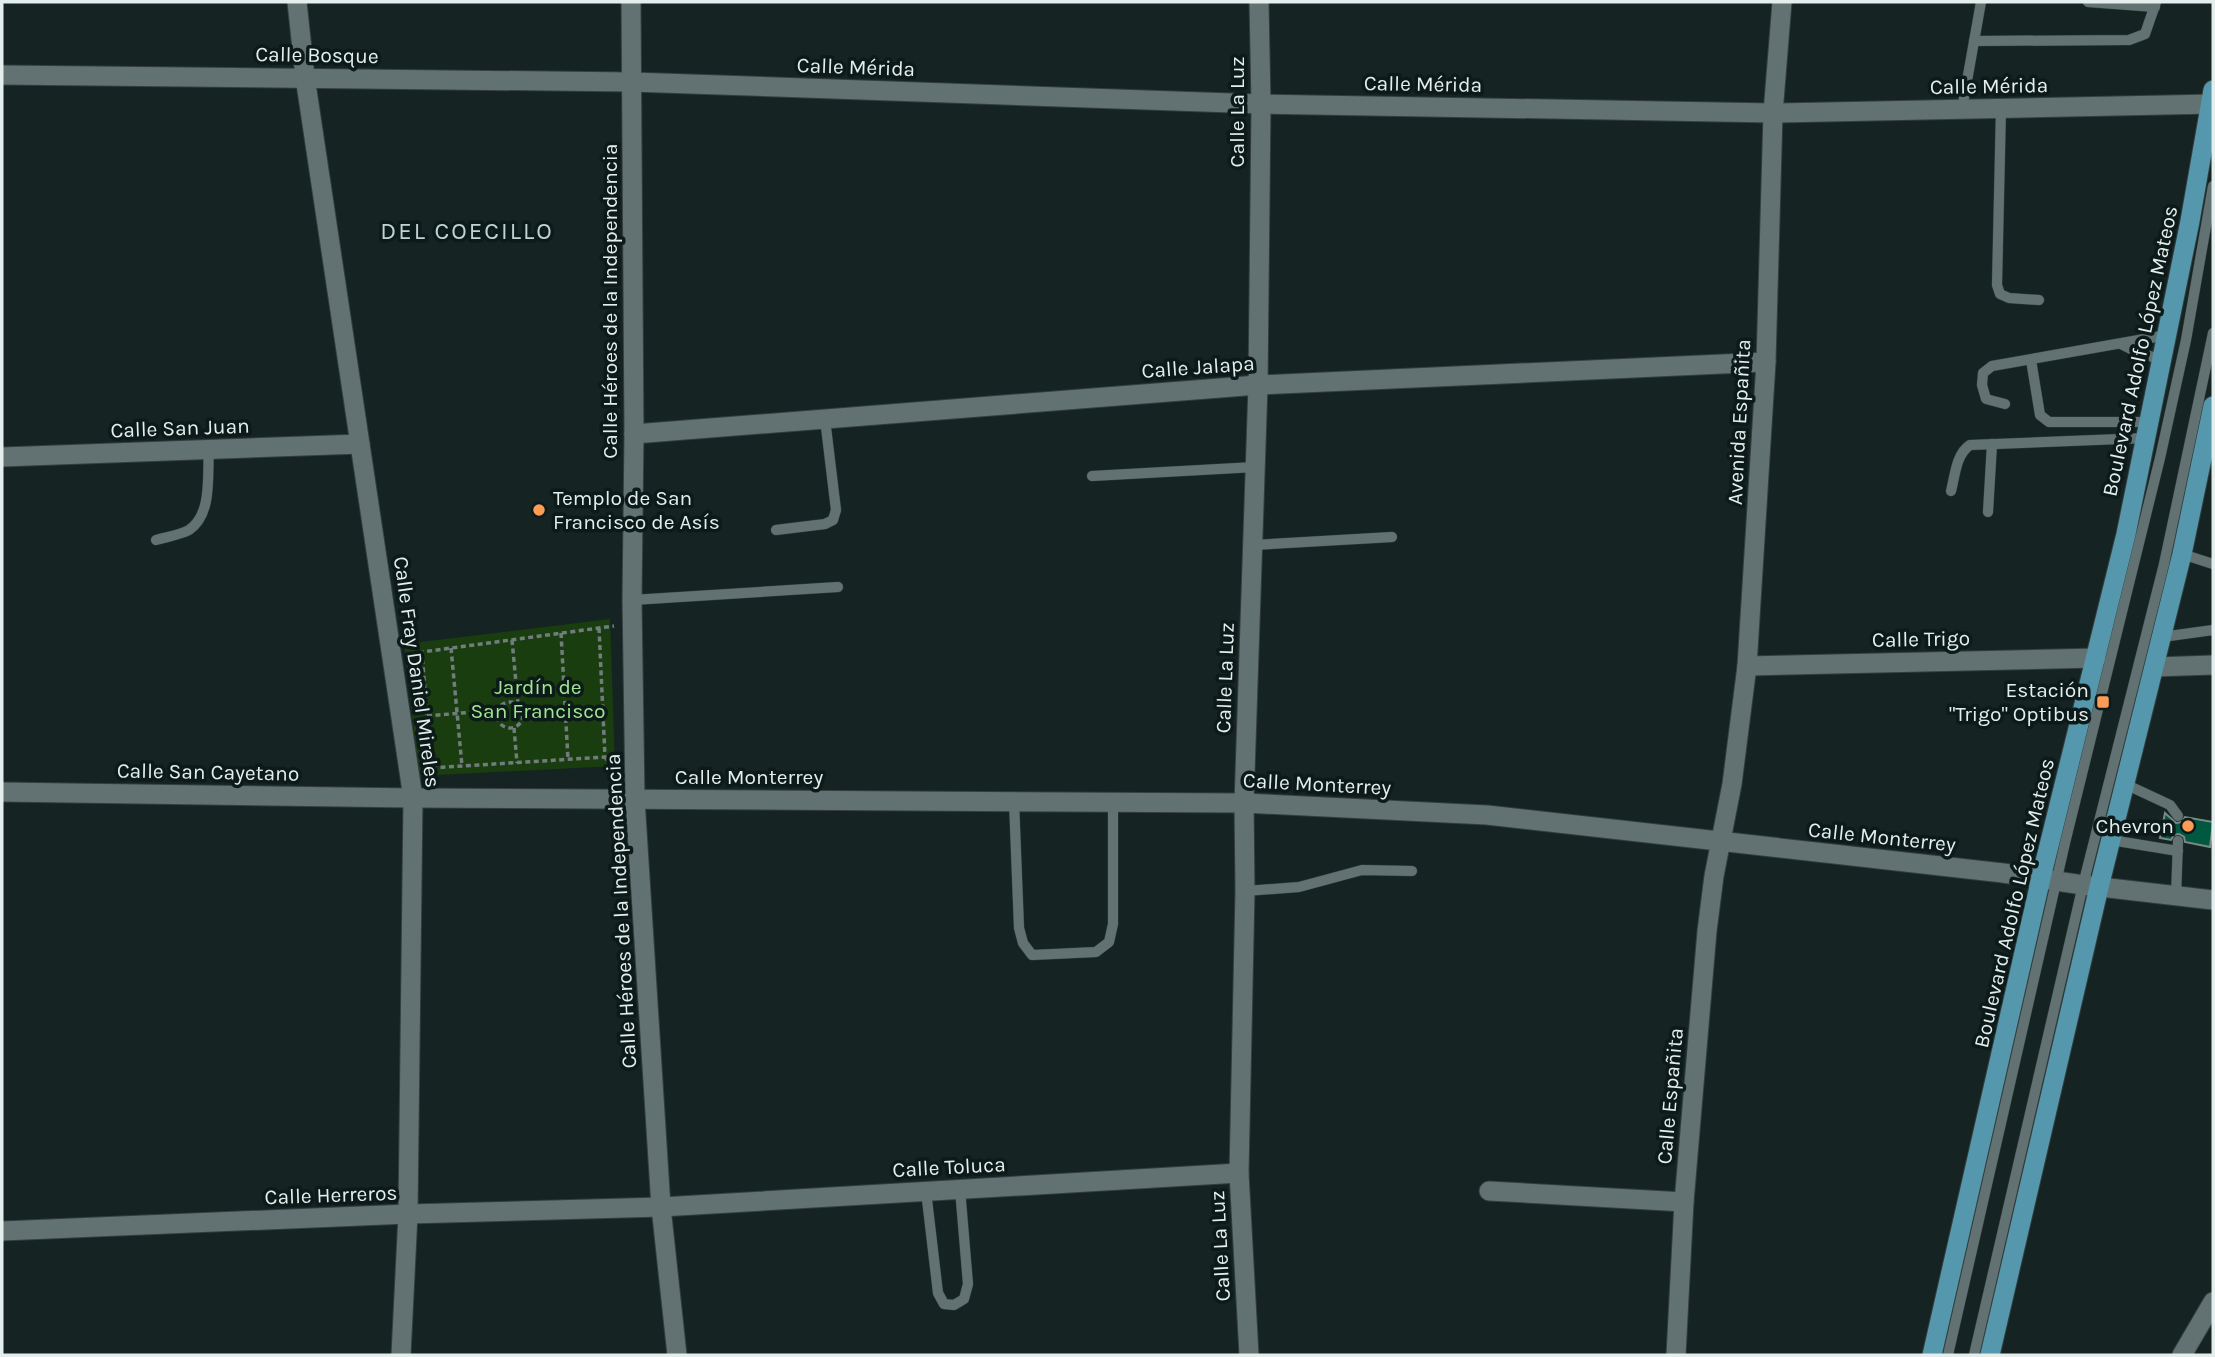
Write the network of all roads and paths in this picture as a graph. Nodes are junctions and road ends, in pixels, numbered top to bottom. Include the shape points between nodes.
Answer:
1 (297, 2) edge
2 (631, 2) edge
3 (1259, 2) edge
4 (1782, 2) edge
5 (1981, 2) edge
6 (2088, 2) edge
7 (2156, 4) edge
8 (1974, 41) junction
9 (2, 75) edge
10 (305, 77) junction
11 (632, 82) junction
12 (2213, 99) edge
13 (1261, 104) junction
14 (2001, 108) junction
15 (1962, 109) junction
16 (1773, 113) junction
17 (2213, 186) edge
18 (2039, 300) dead end
19 (2213, 333) edge
20 (2167, 335) junction
21 (2121, 344) junction
22 (2031, 360) junction
23 (2162, 360) junction
24 (1766, 362) junction
25 (1258, 385) junction
26 (2005, 404) dead end
27 (2213, 406) edge
28 (825, 419) junction
29 (2148, 430) junction
30 (634, 434) junction
31 (360, 444) junction
32 (1992, 444) junction
33 (209, 449) junction
34 (2, 457) edge
35 (1255, 467) junction
36 (1092, 476) dead end
37 (1951, 491) dead end
38 (1988, 512) dead end
39 (776, 530) dead end
40 (1392, 537) dead end
41 (156, 540) dead end
42 (1253, 545) junction
43 (2182, 554) junction
44 (2213, 564) edge
45 (838, 587) dead end
46 (632, 600) junction
47 (2213, 630) edge
48 (561, 633) junction
49 (2162, 636) junction
50 (512, 640) junction
51 (451, 648) junction
52 (2096, 658) junction
53 (2213, 665) edge
54 (1747, 666) junction
55 (2154, 667) junction
56 (519, 705) junction
57 (565, 709) junction
58 (497, 710) junction
59 (523, 713) junction
60 (458, 714) junction
61 (427, 716) junction
62 (514, 728) junction
63 (568, 760) junction
64 (517, 763) junction
65 (463, 766) junction
66 (2125, 785) junction
67 (2, 792) edge
68 (413, 797) junction
69 (635, 799) junction
70 (1014, 801) junction
71 (1113, 802) junction
72 (1244, 803) junction
73 (2178, 816) dead end
74 (2111, 840) junction
75 (1720, 842) junction
76 (1412, 871) dead end
77 (2049, 880) junction
78 (2091, 886) junction
79 (1245, 891) junction
80 (2176, 897) junction
81 (2213, 900) edge
82 (1240, 1173) junction
83 (960, 1189) junction
84 (926, 1191) junction
85 (1489, 1191) dead end
86 (1684, 1202) junction
87 (662, 1207) junction
88 (408, 1214) junction
89 (2, 1231) edge
90 (2213, 1302) edge
91 (401, 1355) edge
92 (677, 1355) edge
93 (1249, 1355) edge
94 (1676, 1355) edge
95 (1932, 1355) edge
96 (1948, 1355) edge
97 (1973, 1355) edge
98 (1990, 1355) edge
99 (2182, 1355) edge

1 - 10 street, Calle Fray Daniel Mireles
2 - 11 street, Calle Héroes de la Independencia
3 - 13 street, Calle La Luz
4 - 16 street, Avenida Españita
5 - 8 lane
6 - 7 lane
7 - 8 lane via 2145,34 2129,40
8 - 15 lane
9 - 10 street, Calle Bosque
10 - 11 street, Calle Bosque
10 - 31 street, Calle Fray Daniel Mireles
11 - 13 street, Calle Mérida
11 - 30 street, Calle Héroes de la Independencia
12 - 14 street, Calle Mérida
12 - 20 main road, Boulevard Adolfo López Mateos
13 - 16 street, Calle Mérida
13 - 25 street, Calle La Luz
14 - 15 street, Calle Mérida
14 - 18 lane via 1997,285 2009,298
15 - 16 street, Calle Mérida
16 - 24 street, Avenida Españita
17 - 77 lane via 2160,458
19 - 78 lane
20 - 21 lane
20 - 23 main road, Boulevard Adolfo López Mateos
21 - 22 lane
21 - 23 lane
22 - 26 lane via 1992,366 1983,373 1986,400
22 - 29 lane via 2038,409 2049,422
23 - 29 main road, Boulevard Adolfo López Mateos
24 - 25 street, Calle Jalapa
24 - 54 street, Avenida Españita
25 - 28 street, Calle Jalapa
25 - 35 street, Calle La Luz
27 - 43 main road
28 - 30 street, Calle Jalapa
28 - 39 lane via 836,510 833,520
29 - 32 lane
29 - 52 main road, Boulevard Adolfo López Mateos
30 - 46 street, Calle Héroes de la Independencia
31 - 33 street, Calle San Juan
31 - 68 street, Calle Fray Daniel Mireles
32 - 37 lane via 1964,449
32 - 38 lane
33 - 34 street, Calle San Juan
33 - 41 lane via 205,508 196,524
35 - 36 lane
35 - 42 street, Calle La Luz
40 - 42 lane
42 - 72 street, Calle La Luz
43 - 44 lane
43 - 49 main road
45 - 46 lane
46 - 69 street, Calle Héroes de la Independencia
47 - 49 lane
48 - 50 path
48 - 57 path
48 - 63 path via 598,628 605,757
49 - 55 main road
50 - 51 path
50 - 56 path
51 - 60 path
51 - 61 path via 422,652
52 - 54 street, Calle Trigo
52 - 77 main road, Boulevard Adolfo López Mateos
53 - 55 street
54 - 75 street, Avenida Españita
55 - 66 main road
56 - 58 path via 506,702
56 - 59 path
57 - 59 path
57 - 63 path
58 - 60 path
58 - 62 path via 501,726
59 - 62 path
60 - 61 path
60 - 65 path
61 - 65 path via 431,768
62 - 64 path
63 - 64 path
64 - 65 path
66 - 73 lane via 2171,805
66 - 74 main road
67 - 68 street, Calle San Cayetano
68 - 69 street, Calle Monterrey
68 - 88 street, Calle Fray Daniel Mireles
69 - 70 street, Calle Monterrey
69 - 87 street, Calle Héroes de la Independencia
70 - 71 street, Calle Monterrey
70 - 71 lane via 1019,928 1032,955 1096,952 1109,943 1114,924
71 - 72 street, Calle Monterrey
72 - 75 street, Calle Monterrey via 1487,815
72 - 79 street, Calle La Luz
74 - 78 main road
74 - 80 lane via 2178,846
75 - 77 street, Calle Monterrey
75 - 86 street, Calle Españita via 1707,930
76 - 79 lane via 1362,870 1299,887
77 - 78 street, Calle Monterrey
77 - 95 main road, Boulevard Adolfo López Mateos
77 - 96 lane
78 - 80 street, Calle Monterrey
78 - 97 lane
78 - 98 main road
79 - 82 street, Calle La Luz
80 - 81 street, Calle Monterrey
82 - 83 street, Calle Toluca
82 - 93 street, Calle La Luz
83 - 84 street, Calle Toluca
83 - 84 lane via 968,1284 964,1299 954,1305 944,1304 938,1293
84 - 87 street, Calle Toluca
85 - 86 street
86 - 94 street, Calle Españita
87 - 88 street, Calle Herreros
87 - 92 street, Calle Héroes de la Independencia
88 - 89 street, Calle Herreros
88 - 91 street, Calle Fray Daniel Mireles
90 - 99 street

